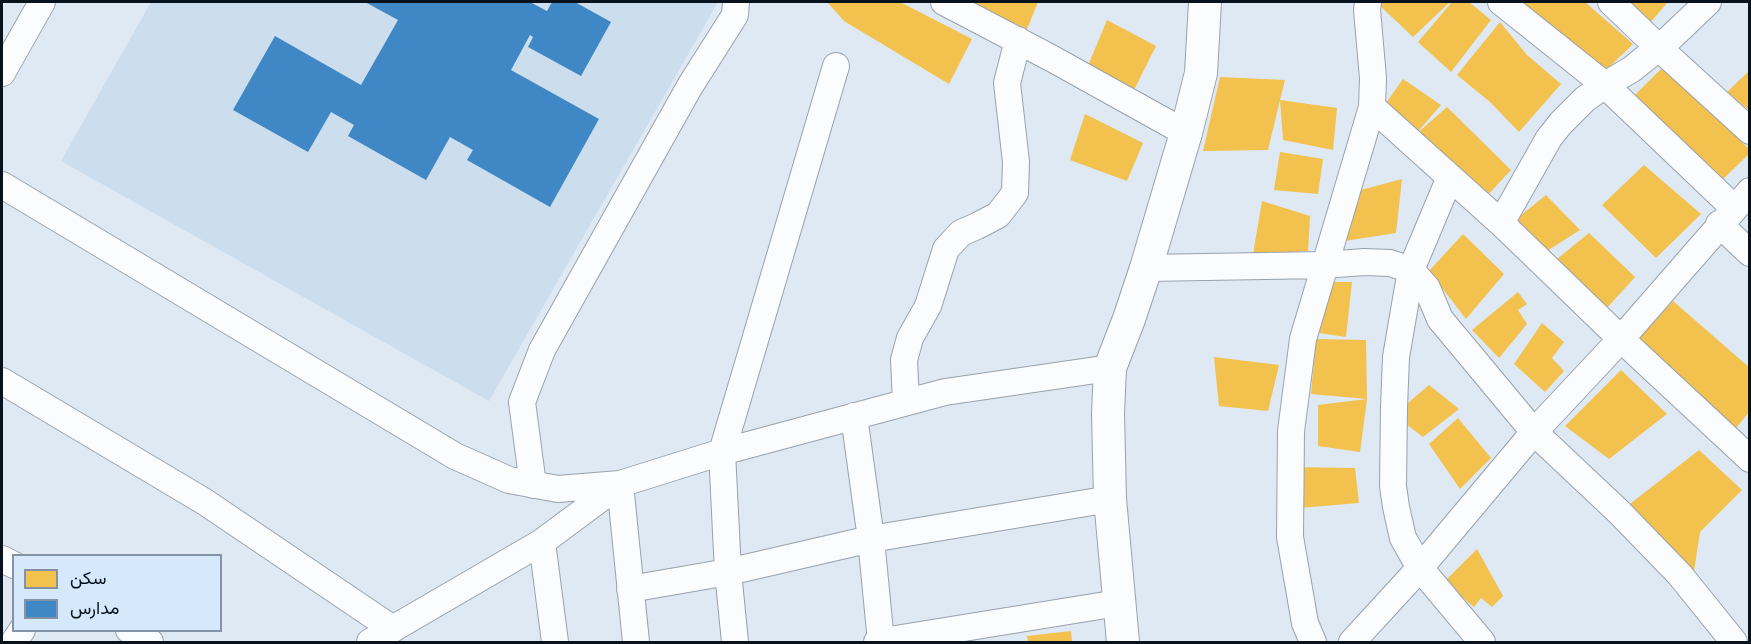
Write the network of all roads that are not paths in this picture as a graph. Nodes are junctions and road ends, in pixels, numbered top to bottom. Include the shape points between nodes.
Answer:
1 (42, 2) edge
2 (736, 2) edge
3 (944, 2) edge
4 (1205, 2) edge
5 (1368, 2) edge
6 (1501, 2) edge
7 (1611, 2) edge
8 (1708, 2) edge
9 (1018, 40) junction
10 (1659, 48) junction
11 (836, 66) dead end
12 (2, 73) edge
13 (1605, 85) junction
14 (1372, 107) junction
15 (1749, 131) edge
16 (1186, 133) junction
17 (1450, 177) junction
18 (2, 185) edge
19 (1734, 208) edge
20 (1501, 223) junction
21 (1749, 253) edge
22 (1323, 265) junction
23 (1146, 268) junction
24 (1411, 270) junction
25 (1621, 339) junction
26 (1110, 368) junction
27 (2, 381) edge
28 (906, 402) junction
29 (854, 416) junction
30 (1533, 432) junction
31 (722, 452) junction
32 (1749, 459) edge
33 (620, 484) junction
34 (533, 485) junction
35 (1110, 499) junction
36 (871, 539) junction
37 (542, 542) junction
38 (1420, 568) junction
39 (728, 572) junction
40 (630, 589) junction
41 (1118, 603) junction
42 (393, 629) junction
43 (132, 632) edge
44 (150, 642) edge
45 (370, 642) edge
46 (555, 642) edge
47 (636, 642) edge
48 (735, 642) edge
49 (880, 642) edge
50 (1123, 642) edge
51 (1313, 642) edge
52 (1352, 642) edge
53 (1482, 642) edge
54 (1734, 642) edge

1 - 12 street
2 - 34 street via 735,15 690,86 542,350 522,402
3 - 9 street
4 - 16 street via 1202,73
5 - 14 street
6 - 13 street
7 - 10 street
8 - 10 street
9 - 16 street
9 - 28 street via 1007,83 1016,162 1015,193 998,215 961,232 946,249 928,306 910,338 904,360
10 - 13 street
10 - 15 street
11 - 31 street
13 - 19 street
13 - 20 street via 1585,99 1549,138
14 - 17 street
14 - 22 street
16 - 23 street
17 - 20 street
17 - 24 street
18 - 34 street via 455,456 509,480
19 - 21 street
19 - 25 street
20 - 25 street
22 - 23 street
22 - 24 street via 1365,262
22 - 51 street via 1303,339 1291,431 1290,537 1305,623
23 - 26 street
24 - 30 street via 1427,288 1440,319
24 - 38 street via 1396,357 1393,486 1403,538
25 - 30 street
25 - 32 street
26 - 28 street via 945,392
26 - 35 street
27 - 42 street via 204,502
28 - 29 street
29 - 31 street
29 - 36 street
30 - 38 street
30 - 54 street via 1680,575
31 - 33 street
31 - 39 street
33 - 34 street via 558,489
33 - 37 street
33 - 40 street
35 - 36 street
35 - 41 street
36 - 39 street
36 - 49 street
37 - 42 street
37 - 46 street
38 - 52 street
38 - 53 street
39 - 40 street
39 - 48 street
40 - 47 street
41 - 49 street
41 - 50 street
42 - 45 street
43 - 44 street

